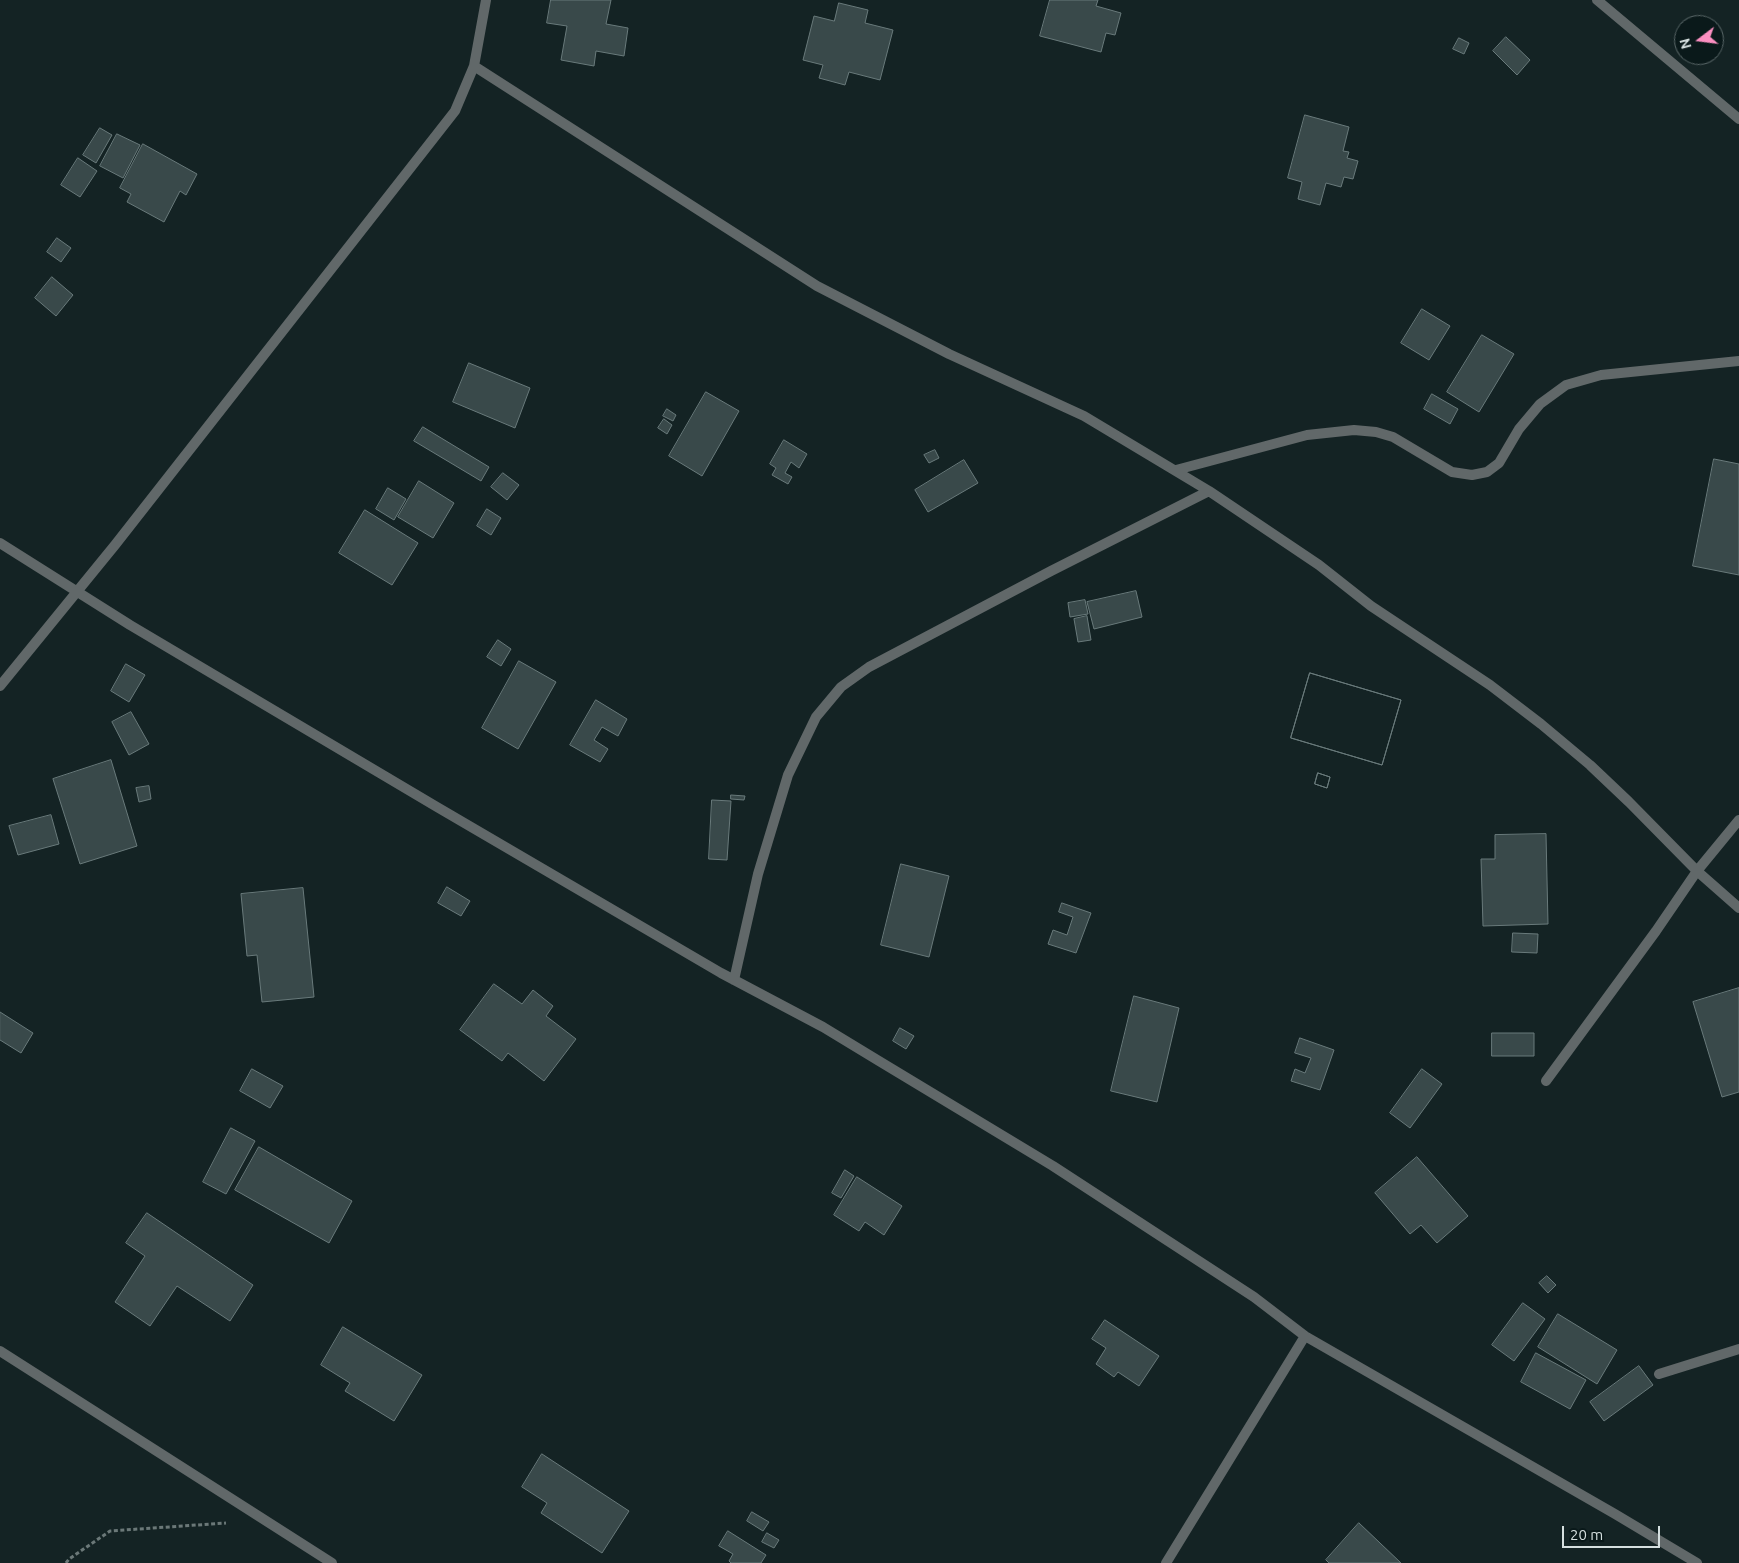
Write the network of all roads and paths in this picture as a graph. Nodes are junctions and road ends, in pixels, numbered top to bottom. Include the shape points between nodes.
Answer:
1 (486, 0) edge
2 (1597, 0) edge
3 (474, 66) junction
4 (1739, 119) edge
5 (1739, 361) edge
6 (1176, 470) junction
7 (1209, 490) junction
8 (0, 543) edge
9 (78, 591) junction
10 (0, 686) edge
11 (1739, 820) edge
12 (1697, 871) junction
13 (1739, 908) edge
14 (734, 980) junction
15 (1546, 1082) dead end
16 (1306, 1336) junction
17 (1739, 1349) edge
18 (0, 1351) edge
19 (1659, 1374) dead end
20 (264, 1519) junction
21 (66, 1563) edge
22 (332, 1563) edge
23 (1166, 1563) edge
24 (1697, 1563) edge

1 - 3 street
2 - 4 street
3 - 6 street via 817,286 949,354 1084,416
3 - 9 street via 454,111 278,340
5 - 6 street via 1600,375 1566,384 1540,404 1499,463 1487,472 1472,475 1452,472 1393,437 1354,430 1307,435
6 - 7 street
7 - 12 street via 1490,685 1540,724 1590,765
7 - 14 street via 869,667 841,687 816,717 788,775 758,874
8 - 9 street
9 - 10 street
9 - 14 street via 185,658
11 - 12 street
12 - 13 street
12 - 15 street
14 - 16 street via 823,1028 1053,1166 1254,1297
16 - 23 street
16 - 24 street
17 - 19 street
18 - 20 street
20 - 21 path via 110,1531
20 - 22 street

